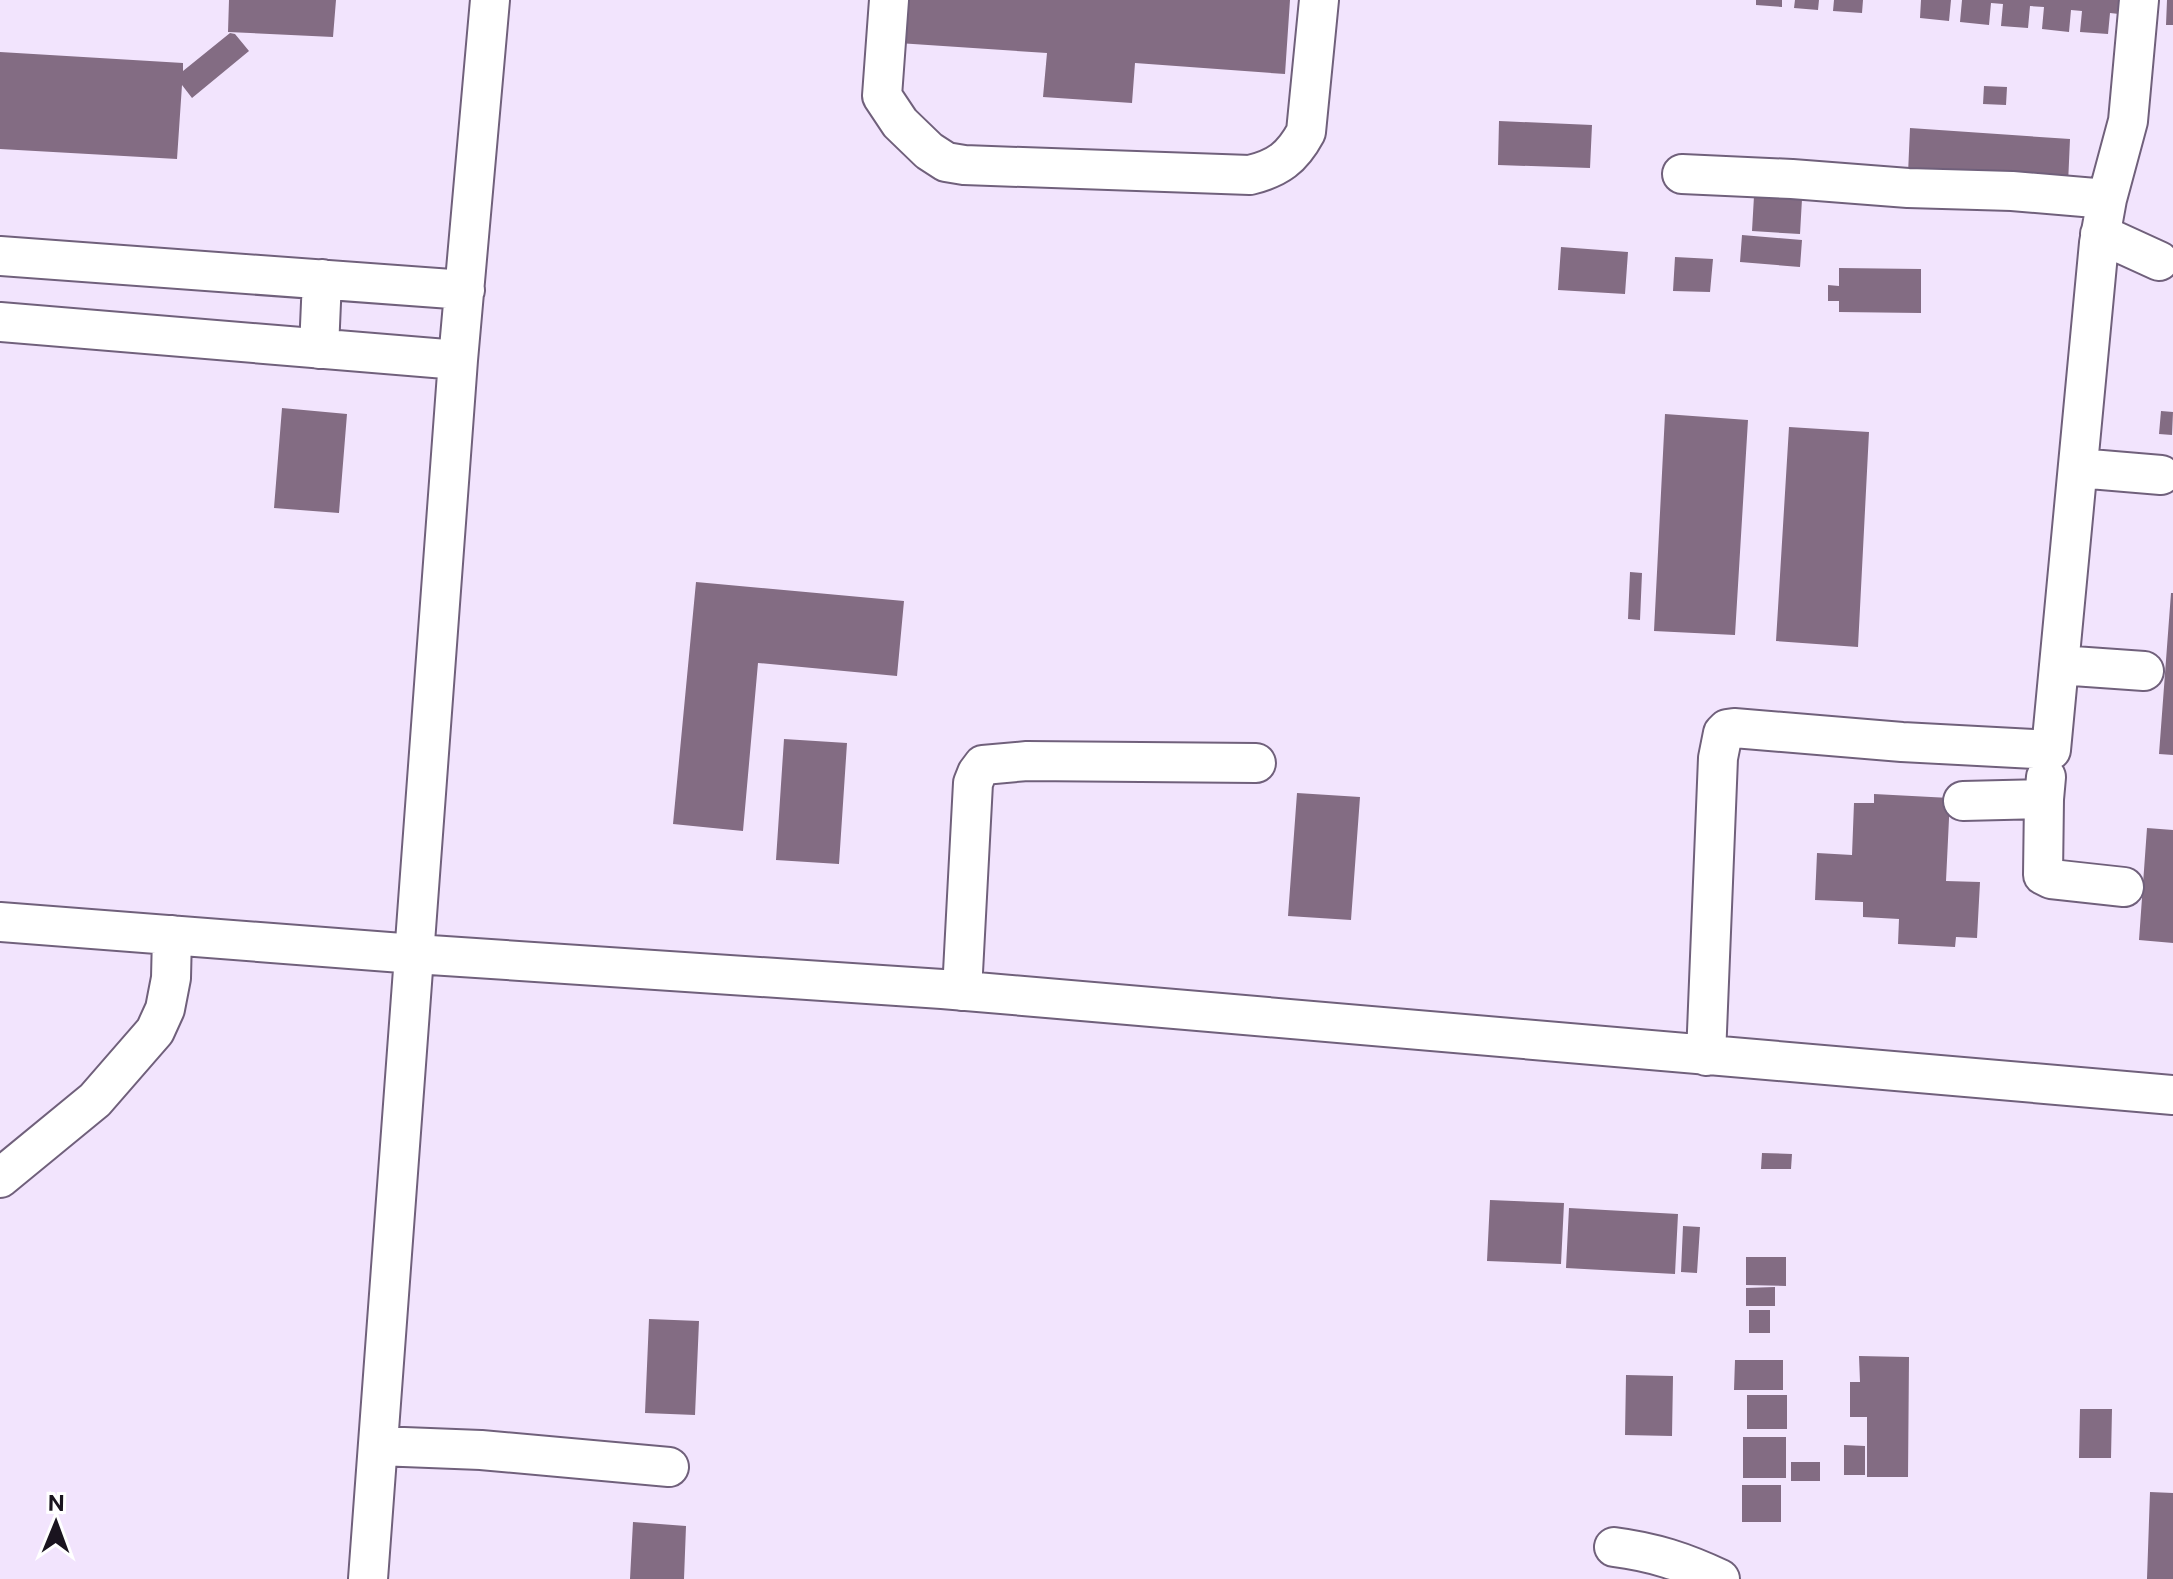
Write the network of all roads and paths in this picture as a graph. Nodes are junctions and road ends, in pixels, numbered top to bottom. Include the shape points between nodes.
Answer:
1 (490, 0) edge
2 (889, 0) edge
3 (1319, 0) edge
4 (2139, 0) edge
5 (1682, 174) dead end
6 (2104, 217) junction
7 (0, 256) edge
8 (2159, 261) dead end
9 (322, 279) junction
10 (465, 290) junction
11 (0, 322) edge
12 (319, 349) junction
13 (458, 360) junction
14 (2078, 468) junction
15 (2161, 475) dead end
16 (2059, 665) junction
17 (2144, 671) dead end
18 (2051, 750) junction
19 (1256, 763) dead end
20 (2044, 799) junction
21 (1963, 801) dead end
22 (2124, 887) dead end
23 (0, 922) edge
24 (172, 935) junction
25 (415, 954) junction
26 (962, 991) junction
27 (1706, 1056) junction
28 (2173, 1095) edge
29 (0, 1178) edge
30 (378, 1446) junction
31 (669, 1467) dead end
32 (1614, 1547) dead end
33 (368, 1579) edge
34 (1720, 1579) edge

1 - 10 street
2 - 3 street via 882,96 900,123 946,162 1250,175 1272,169 1306,132
4 - 6 street via 2128,121
5 - 6 street via 2012,191
6 - 8 street
6 - 14 street
7 - 9 street
9 - 10 street
9 - 12 street
10 - 13 street
11 - 12 street
12 - 13 street
13 - 25 street
14 - 15 street
14 - 16 street
16 - 17 street
16 - 18 street
18 - 20 street
18 - 27 street via 1727,729 1718,758
19 - 26 street via 983,765 973,783
20 - 21 street
20 - 22 street via 2043,875
23 - 24 street
24 - 25 street
24 - 29 street via 171,978 155,1031 95,1100
25 - 26 street
25 - 30 street
26 - 27 street
27 - 28 street
30 - 31 street
30 - 33 street
32 - 34 street via 1676,1559

